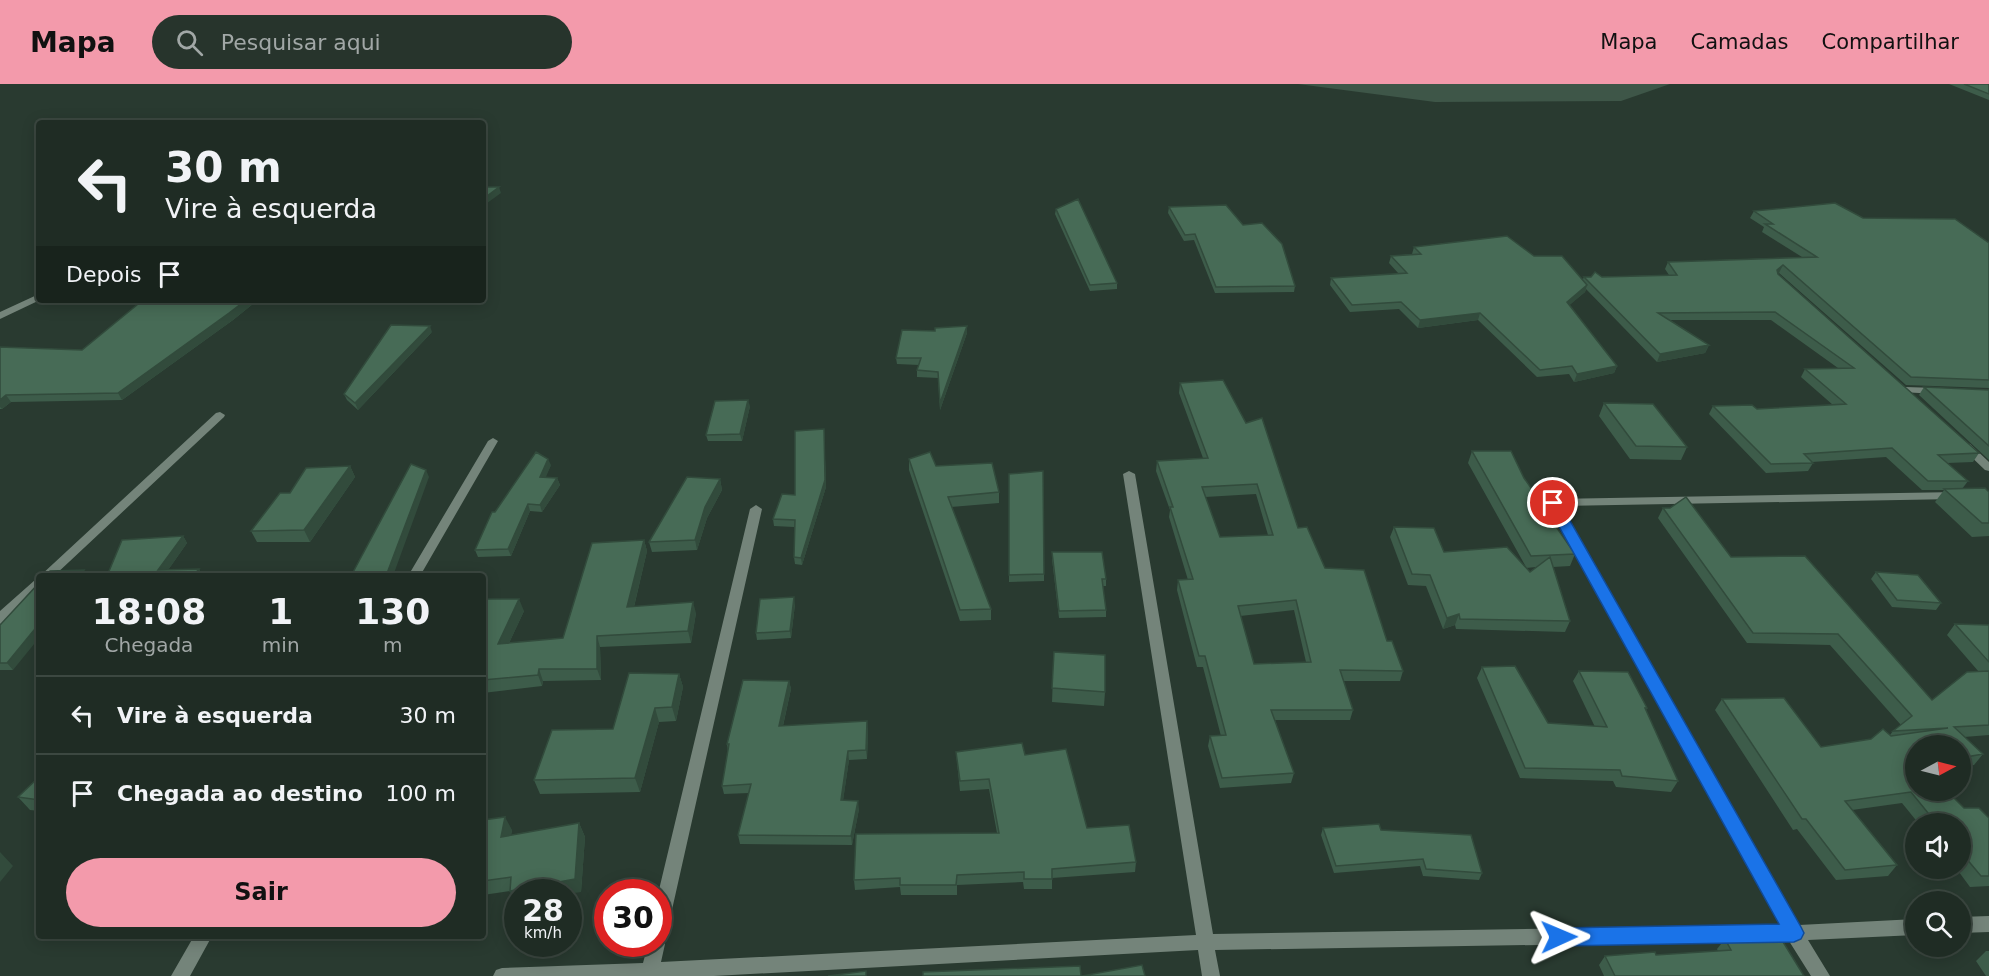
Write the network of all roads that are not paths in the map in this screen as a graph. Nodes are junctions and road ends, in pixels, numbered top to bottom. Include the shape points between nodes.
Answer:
1 (36, 298) edge
2 (0, 316) edge
3 (1947, 392) edge
4 (1913, 398) edge
5 (220, 415) dead end
6 (1955, 437) edge
7 (493, 441) dead end
8 (1989, 468) edge
9 (1129, 474) dead end
10 (1965, 495) edge
11 (756, 509) dead end
12 (49, 573) edge
13 (416, 573) edge
14 (36, 586) edge
15 (0, 619) edge
16 (670, 879) edge
17 (1989, 924) edge
18 (1971, 925) edge
19 (1905, 928) edge
20 (1794, 933) junction
21 (201, 939) edge
22 (1206, 942) junction
23 (653, 957) edge
24 (649, 973) edge
25 (180, 976) edge
26 (502, 976) edge
27 (1211, 976) edge
28 (1821, 976) edge

1 - 2 street
3 - 4 street via 1900,387
5 - 12 street
6 - 8 street
7 - 13 street
9 - 22 street
10 - 20 street via 1553,503
11 - 16 street
14 - 15 street
17 - 18 street
19 - 20 street
20 - 22 street
20 - 28 street
21 - 25 street
22 - 24 street
22 - 27 street
23 - 24 street
24 - 26 street

